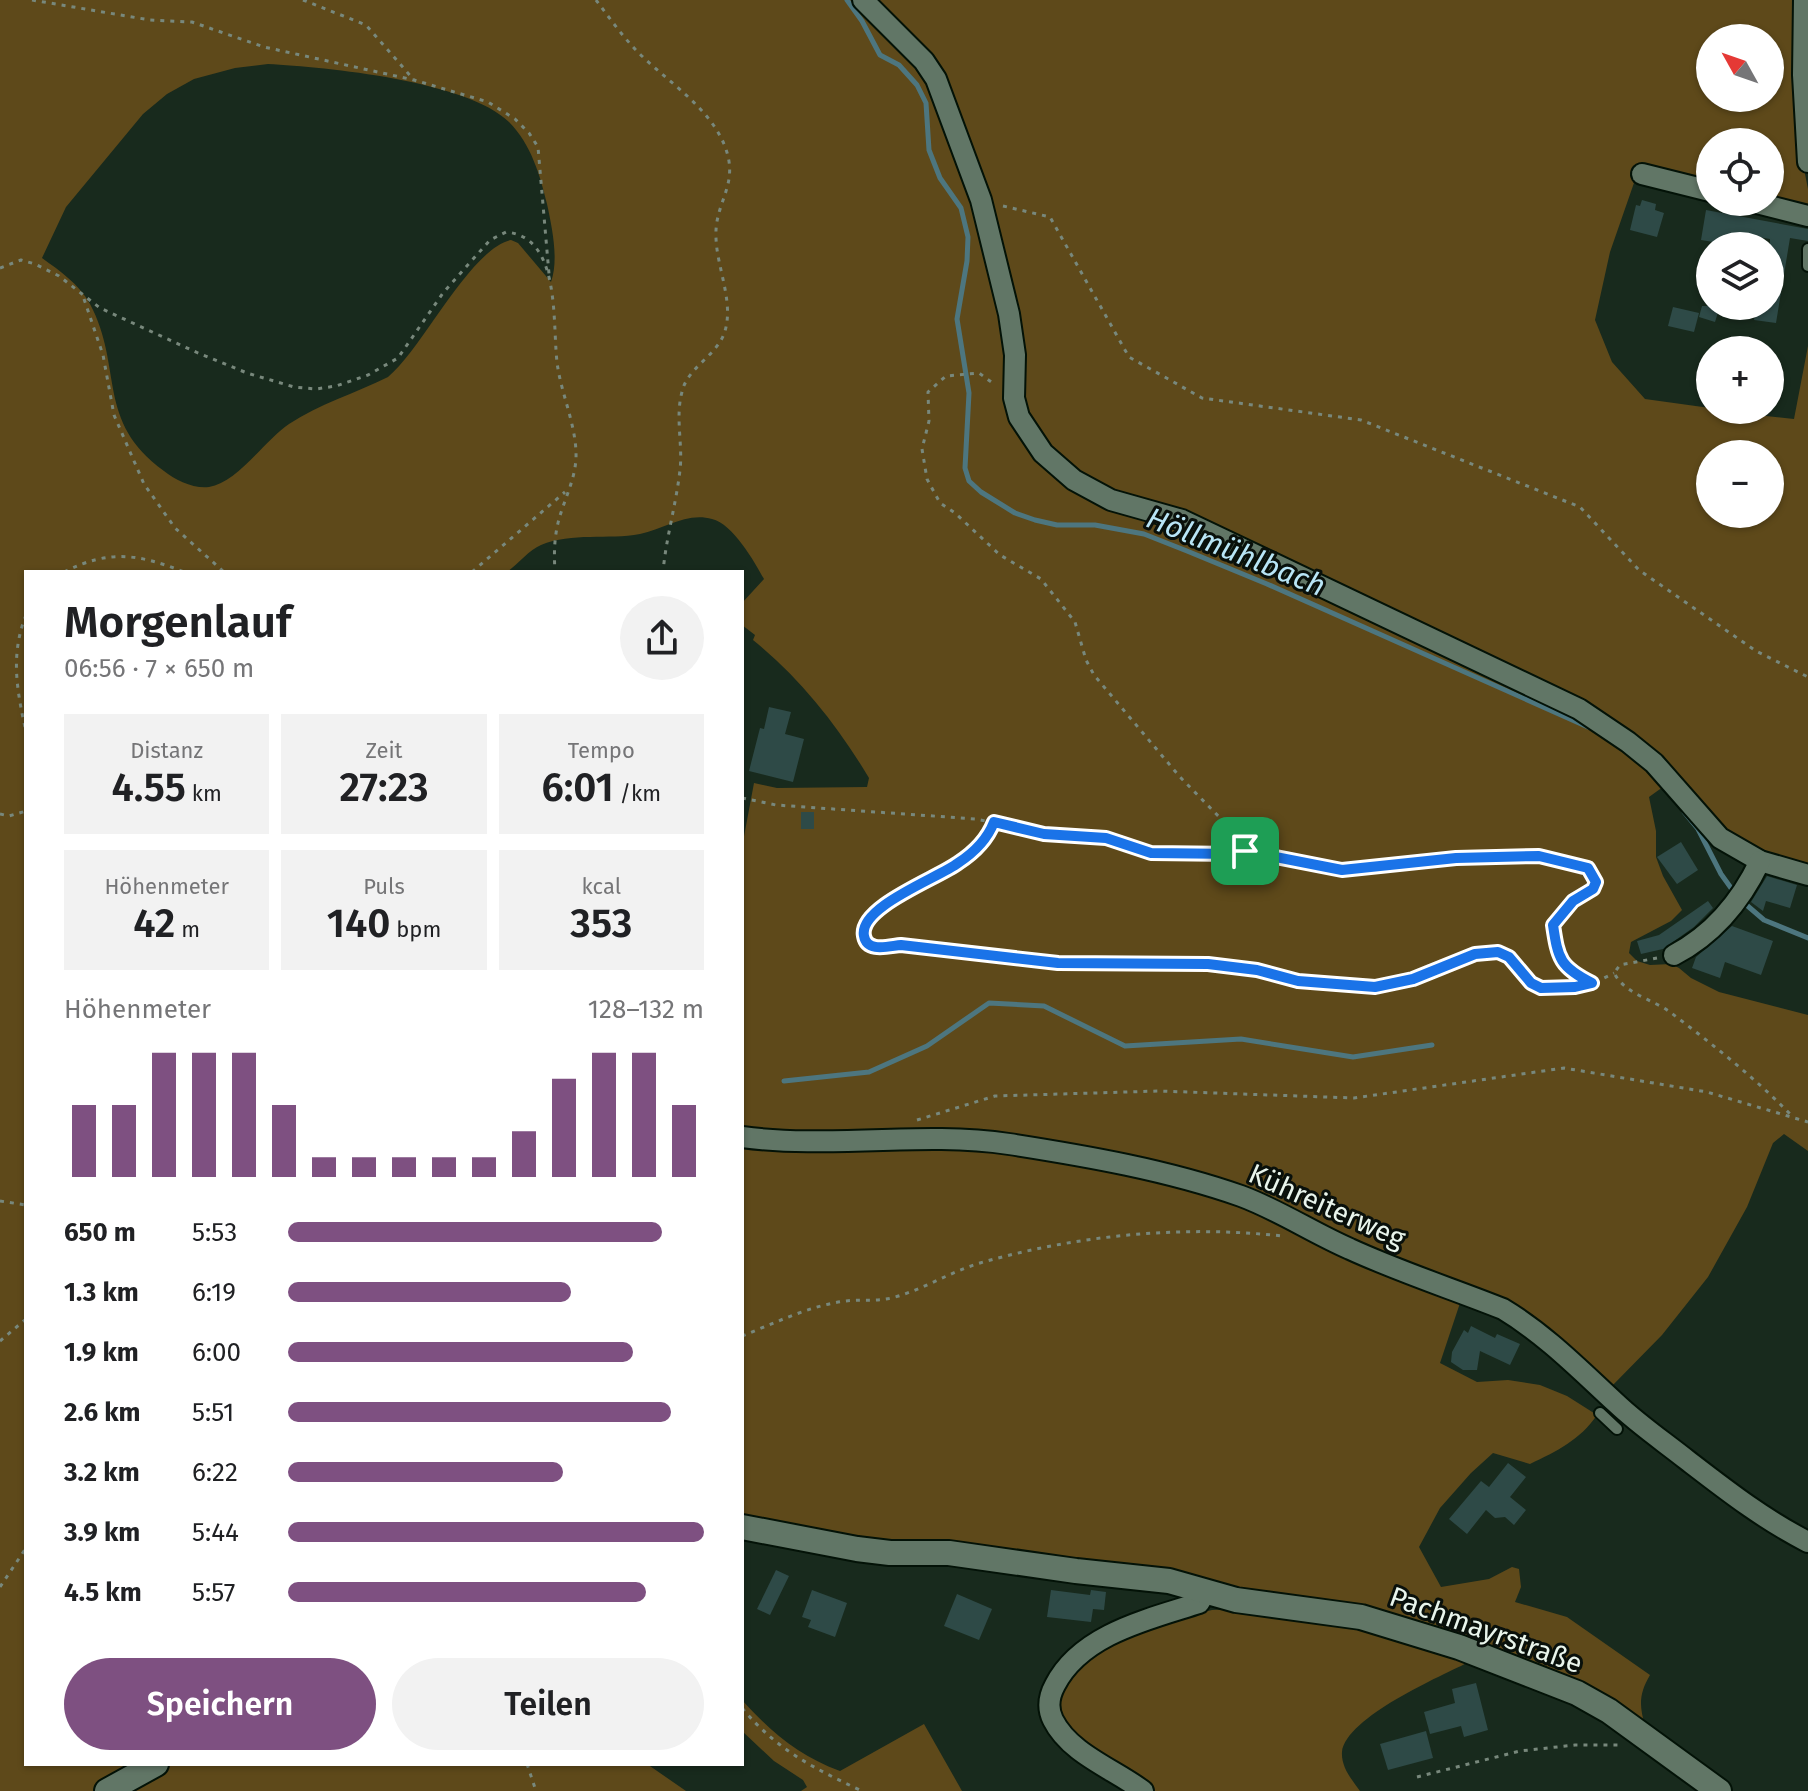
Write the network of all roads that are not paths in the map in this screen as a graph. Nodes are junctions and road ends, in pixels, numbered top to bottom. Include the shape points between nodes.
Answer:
1 (863, 0) edge
2 (1804, 0) edge
3 (1808, 162) edge
4 (1642, 174) dead end
5 (1696, 188) edge
6 (1784, 210) edge
7 (1808, 216) edge
8 (1808, 249) edge
9 (1808, 266) edge
10 (1760, 861) junction
11 (1808, 875) edge
12 (1674, 955) road end
13 (744, 1137) edge
14 (1600, 1413) dead end
15 (1610, 1426) dead end
16 (744, 1527) edge
17 (1808, 1542) edge
18 (1205, 1593) junction
19 (152, 1766) edge
20 (107, 1791) edge
21 (1143, 1791) edge
22 (1719, 1791) edge

1 - 10 street via 936,79 981,200 1009,314 1019,417 1057,467 1111,500 1182,520 1579,709 1654,763 1720,838
2 - 3 street
4 - 5 street
6 - 7 street
8 - 9 lane
10 - 11 street
10 - 12 street via 1708,934
13 - 17 street, Kühreiterweg via 1008,1144 1100,1160 1249,1199 1365,1256 1503,1309 1555,1346 1638,1423 1724,1491
14 - 15 lane
16 - 18 street, Pachmayrstraße via 868,1550 949,1553 1136,1576
18 - 21 street via 1199,1603 1094,1644 1067,1668 1051,1692 1053,1720 1073,1744
18 - 22 street, Pachmayrstraße via 1361,1617 1547,1680 1609,1711
19 - 20 street

